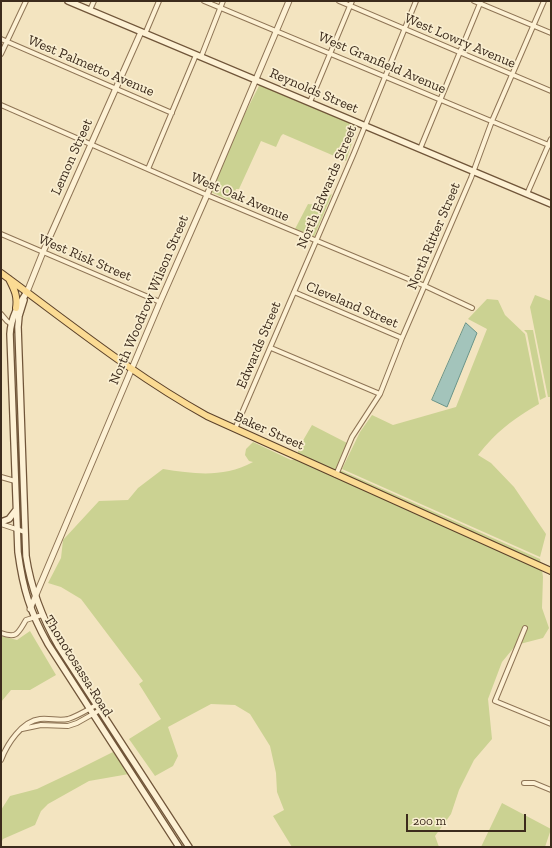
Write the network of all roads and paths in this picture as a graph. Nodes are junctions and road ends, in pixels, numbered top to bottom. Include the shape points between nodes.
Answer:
1 (26, 1) edge
2 (68, 1) edge
3 (94, 1) edge
4 (159, 1) edge
5 (204, 1) edge
6 (224, 1) edge
7 (289, 1) edge
8 (339, 1) edge
9 (416, 1) edge
10 (474, 1) edge
11 (544, 1) edge
12 (481, 2) edge
13 (351, 3) edge
14 (220, 8) junction
15 (90, 10) junction
16 (532, 25) junction
17 (405, 29) junction
18 (276, 31) junction
19 (143, 33) junction
20 (551, 33) edge
21 (1, 39) edge
22 (6, 41) junction
23 (460, 52) junction
24 (1, 54) edge
25 (330, 54) junction
26 (198, 56) junction
27 (512, 74) junction
28 (385, 77) junction
29 (256, 79) junction
30 (116, 88) junction
31 (551, 90) edge
32 (440, 100) junction
33 (310, 102) junction
34 (1, 104) edge
35 (172, 113) junction
36 (492, 121) junction
37 (365, 126) junction
38 (551, 139) edge
39 (91, 144) junction
40 (550, 145) edge
41 (420, 149) junction
42 (148, 169) junction
43 (474, 170) junction
44 (527, 194) junction
45 (207, 195) junction
46 (551, 204) edge
47 (1, 234) edge
48 (316, 241) junction
49 (43, 252) junction
50 (1, 273) edge
51 (8, 278) junction
52 (425, 286) junction
53 (27, 292) junction
54 (294, 292) junction
55 (160, 302) junction
56 (16, 308) junction
57 (472, 308) dead end
58 (1, 314) edge
59 (19, 316) junction
60 (11, 324) junction
61 (18, 338) junction
62 (402, 338) junction
63 (271, 348) junction
64 (131, 370) junction
65 (380, 394) junction
66 (235, 429) junction
67 (336, 475) junction
68 (1, 477) edge
69 (15, 481) junction
70 (16, 510) junction
71 (1, 523) edge
72 (17, 530) junction
73 (25, 532) junction
74 (551, 571) edge
75 (35, 597) junction
76 (30, 609) junction
77 (42, 615) junction
78 (34, 618) junction
79 (525, 628) dead end
80 (1, 633) edge
81 (96, 705) junction
82 (89, 709) junction
83 (100, 710) junction
84 (93, 714) junction
85 (46, 719) junction
86 (551, 724) edge
87 (46, 725) junction
88 (22, 729) junction
89 (1, 760) edge
90 (524, 783) dead end
91 (551, 790) edge
92 (149, 800) junction
93 (172, 821) junction
94 (166, 826) junction
95 (188, 844) edge
96 (179, 847) edge

1 - 22 street
2 - 15 main road, Reynolds Street
3 - 15 street
4 - 19 street
5 - 14 street, West Granfield Avenue
6 - 14 street
7 - 18 street, North Woodrow Wilson Street
8 - 13 street, West Lowry Avenue
9 - 17 street, North Edwards Street
10 - 12 street
11 - 16 street, North Ritter Street
12 - 16 street
12 - 23 street
13 - 17 street, West Lowry Avenue
13 - 25 street
14 - 18 street, West Granfield Avenue
14 - 26 street
15 - 19 main road, Reynolds Street
16 - 20 street
16 - 27 street, North Ritter Street
17 - 23 street, West Lowry Avenue
17 - 28 street, North Edwards Street
18 - 25 street, West Granfield Avenue
18 - 29 street, North Woodrow Wilson Street
19 - 26 main road, Reynolds Street
19 - 30 street, Lemon Street
21 - 22 street, West Palmetto Avenue
22 - 24 street
22 - 30 street, West Palmetto Avenue
23 - 27 street, West Lowry Avenue
23 - 32 street
25 - 28 street, West Granfield Avenue
25 - 33 street
26 - 29 main road, Reynolds Street
26 - 35 street
27 - 31 street, West Lowry Avenue
27 - 36 street, North Ritter Street
28 - 32 street, West Granfield Avenue
28 - 37 street, North Edwards Street
29 - 33 main road, Reynolds Street
29 - 45 street, North Woodrow Wilson Street
30 - 35 street, West Palmetto Avenue
30 - 39 street, Lemon Street
32 - 36 street, West Granfield Avenue
32 - 41 street
33 - 37 main road, Reynolds Street
34 - 39 street, West Oak Avenue
35 - 42 street
36 - 40 street, West Granfield Avenue
36 - 43 street, North Ritter Street
37 - 41 main road, Reynolds Street
37 - 48 street, North Edwards Street
38 - 40 street
39 - 42 street, West Oak Avenue
39 - 49 street, Lemon Street
40 - 44 street
41 - 43 main road, Reynolds Street
42 - 45 street, West Oak Avenue
43 - 44 main road, Reynolds Street
43 - 52 street, North Ritter Street
44 - 46 main road, Reynolds Street
45 - 48 street, West Oak Avenue
45 - 55 street, North Woodrow Wilson Street
47 - 49 street, West Risk Street
48 - 52 street, West Oak Avenue
48 - 54 street, North Edwards Street
49 - 53 street, Lemon Street
49 - 55 street, West Risk Street
50 - 51 main road, Baker Street
51 - 53 main road, Baker Street
51 - 56 main road via 16,292
52 - 57 street, West Oak Avenue
52 - 62 street, North Ritter Street
53 - 56 main road, Thonotosassa Road
53 - 59 main road, Thonotosassa Road
53 - 64 main road, Baker Street
54 - 62 street, Cleveland Street
54 - 63 street, Edwards Street
55 - 64 street, North Woodrow Wilson Street
56 - 60 main road, Thonotosassa Road
58 - 60 street
59 - 60 main road
59 - 61 main road, Thonotosassa Road
60 - 61 main road
60 - 69 main road, Thonotosassa Road
61 - 73 main road, Thonotosassa Road
62 - 65 street, North Ritter Street
63 - 65 street
63 - 66 street, Edwards Street
64 - 66 main road, Baker Street via 181,402
64 - 75 street, North Woodrow Wilson Street
65 - 67 street, North Ritter Street via 352,437
66 - 67 main road, Baker Street
67 - 74 main road, Baker Street
68 - 69 street
69 - 70 main road, Thonotosassa Road
70 - 71 main road via 9,519
70 - 72 main road, Thonotosassa Road
71 - 72 street
72 - 73 street
72 - 76 main road, Thonotosassa Road via 21,575
73 - 75 main road, Thonotosassa Road via 28,571
75 - 76 street, North Woodrow Wilson Street
75 - 77 main road, Thonotosassa Road
76 - 78 main road, Thonotosassa Road
77 - 78 street
77 - 81 main road, Thonotosassa Road
78 - 80 street via 26,620 14,636
78 - 82 main road, Thonotosassa Road
79 - 86 street via 495,701
81 - 82 street
81 - 83 main road, Thonotosassa Road
82 - 84 main road, Thonotosassa Road
82 - 85 street via 67,719
83 - 84 street
83 - 93 main road, Thonotosassa Road
84 - 87 street via 68,726
84 - 92 main road, Thonotosassa Road
85 - 87 street
85 - 88 street via 32,720
87 - 88 street
88 - 89 street via 11,741
90 - 91 street via 534,783
92 - 93 main road via 164,818
92 - 94 main road, Thonotosassa Road
93 - 95 main road, Thonotosassa Road
94 - 95 main road
94 - 96 main road, Thonotosassa Road

